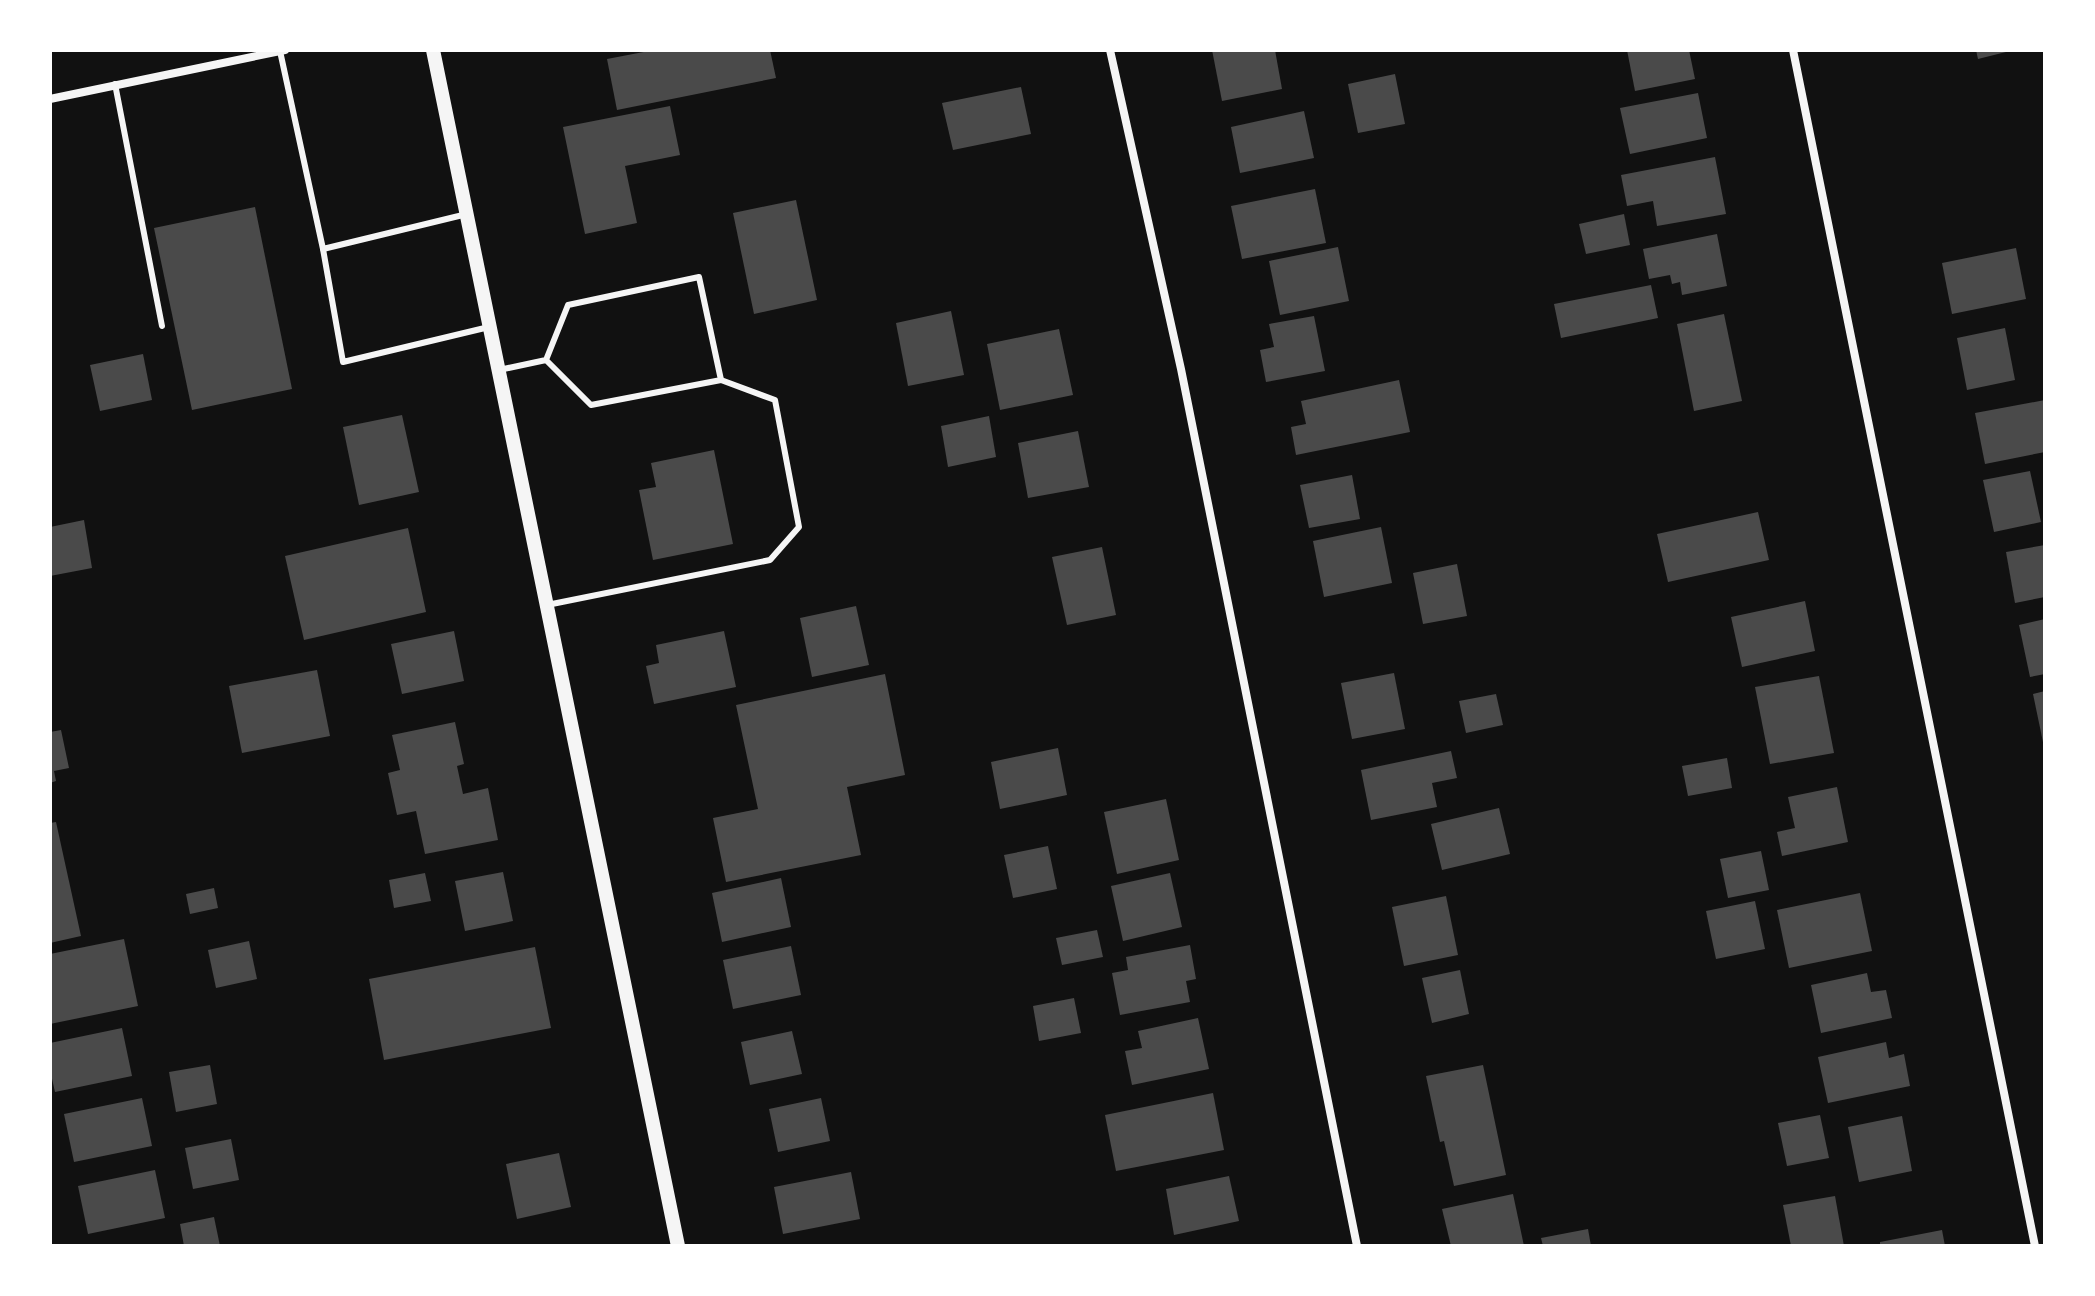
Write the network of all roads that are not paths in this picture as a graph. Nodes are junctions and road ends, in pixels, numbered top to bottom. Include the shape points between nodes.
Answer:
1 (283, 50) edge
2 (433, 50) edge
3 (1110, 50) edge
4 (1793, 50) edge
5 (115, 84) junction
6 (50, 99) edge
7 (467, 214) junction
8 (323, 249) junction
9 (162, 326) dead end
10 (490, 327) junction
11 (546, 360) junction
12 (499, 370) junction
13 (721, 380) junction
14 (547, 605) junction
15 (678, 1246) edge
16 (1357, 1246) edge
17 (2035, 1246) edge

1 - 5 street
1 - 8 lane
2 - 7 street
3 - 16 street via 1181,369
4 - 17 street
5 - 6 street
5 - 9 lane
7 - 8 lane
7 - 10 street
8 - 10 lane via 343,362
10 - 12 street
11 - 12 lane
11 - 13 lane via 591,405
11 - 13 lane via 568,305 699,277
12 - 14 street
13 - 14 lane via 775,400 799,527 770,560
14 - 15 street

